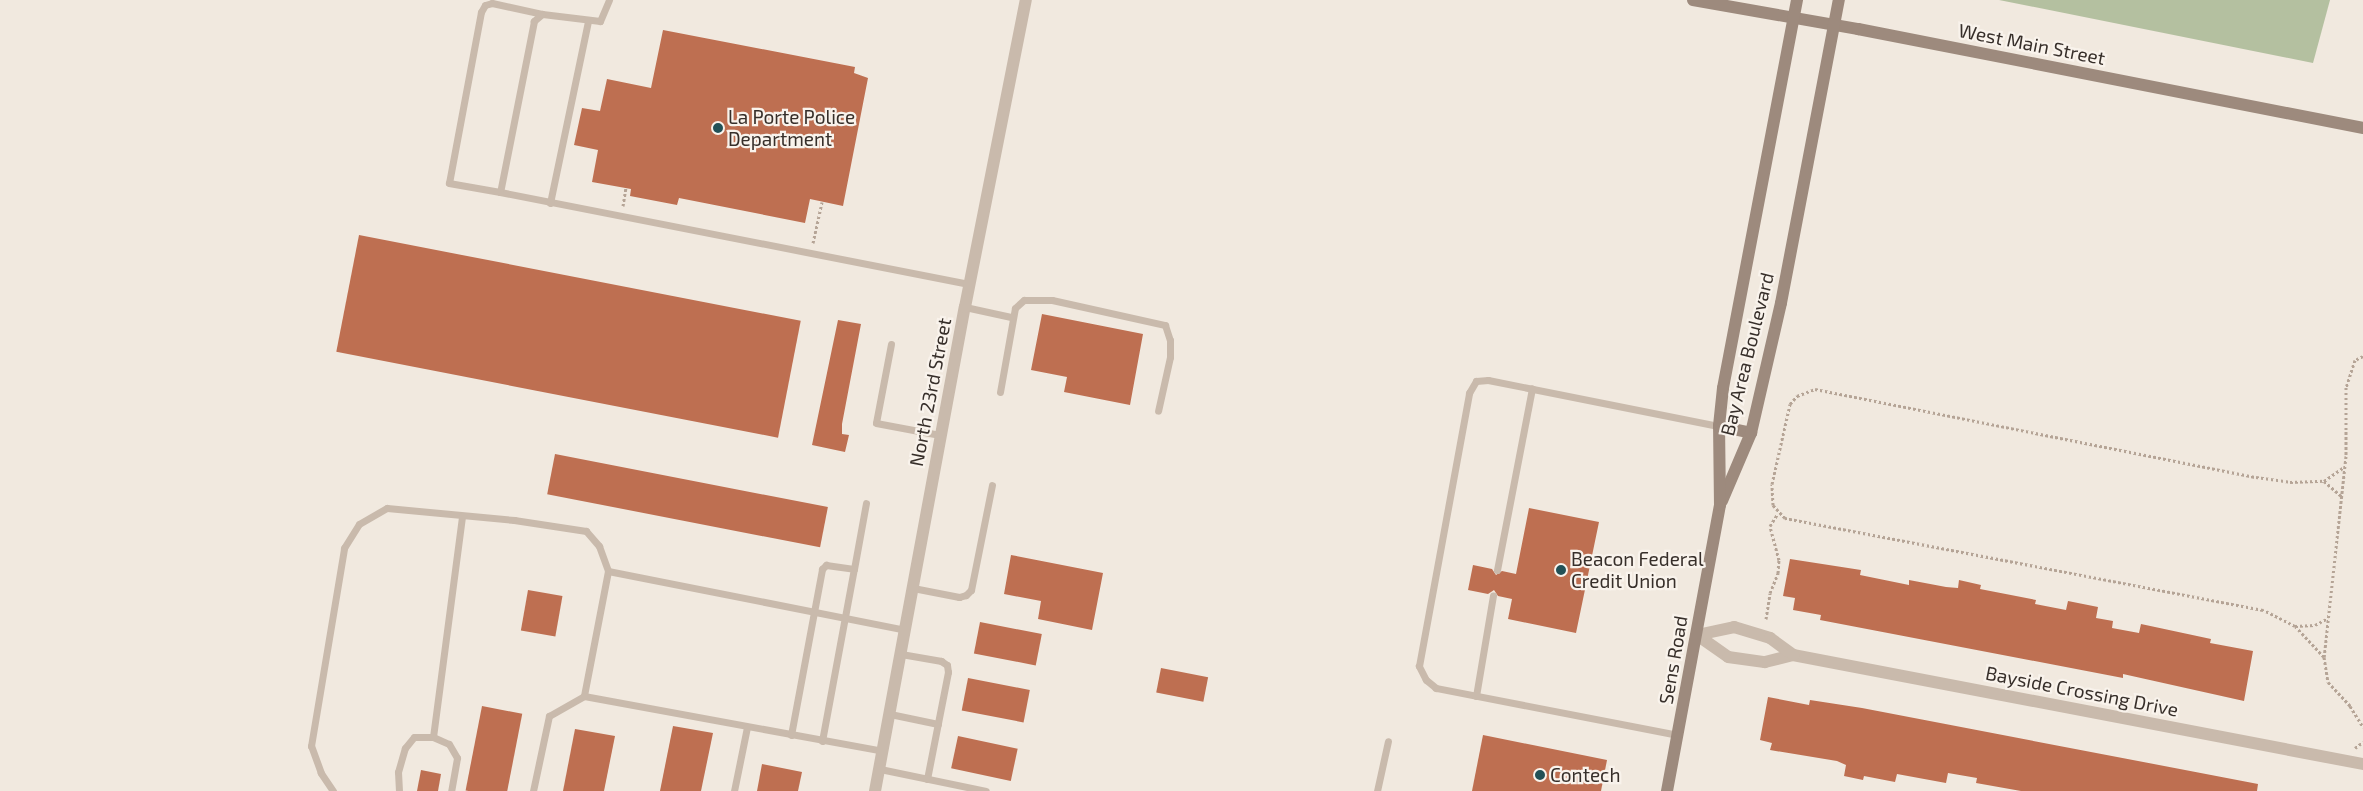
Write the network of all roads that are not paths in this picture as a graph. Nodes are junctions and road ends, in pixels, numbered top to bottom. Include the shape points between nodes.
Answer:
1 (609, 0) edge
2 (1026, 0) edge
3 (1693, 0) edge
4 (1797, 0) edge
5 (1839, 0) edge
6 (542, 14) junction
7 (1794, 18) junction
8 (588, 21) junction
9 (1834, 25) junction
10 (2363, 128) edge
11 (500, 192) junction
12 (550, 203) junction
13 (970, 284) junction
14 (965, 307) junction
15 (1011, 318) junction
16 (891, 344) dead end
17 (1532, 388) junction
18 (1000, 392) dead end
19 (1158, 410) dead end
20 (1719, 426) junction
21 (1751, 433) junction
22 (940, 435) junction
23 (992, 485) dead end
24 (866, 503) dead end
25 (1720, 505) junction
26 (462, 516) junction
27 (854, 569) junction
28 (1497, 570) dead end
29 (608, 571) junction
30 (912, 588) junction
31 (1493, 595) dead end
32 (814, 612) junction
33 (845, 618) junction
34 (905, 630) junction
35 (1696, 635) junction
36 (901, 654) junction
37 (1793, 656) junction
38 (584, 696) junction
39 (1476, 696) junction
40 (890, 714) junction
41 (938, 724) junction
42 (747, 727) junction
43 (1678, 735) junction
44 (791, 736) junction
45 (433, 737) junction
46 (822, 741) junction
47 (1388, 741) dead end
48 (883, 751) junction
49 (2363, 764) edge
50 (880, 769) junction
51 (928, 779) junction
52 (333, 791) edge
53 (399, 791) edge
54 (451, 791) edge
55 (533, 791) edge
56 (734, 791) edge
57 (875, 791) edge
58 (986, 791) edge
59 (1378, 791) edge
60 (1667, 791) edge

1 - 8 lane via 600,21
2 - 13 street, North 23rd Street
3 - 7 main road, West Main Street
4 - 7 main road, Bay Area Boulevard
5 - 9 main road, Bay Area Boulevard
6 - 8 lane
6 - 11 lane via 534,21
6 - 11 lane via 492,3 485,5 481,12 449,183
7 - 9 main road, West Main Street
7 - 20 main road, Bay Area Boulevard
8 - 12 lane
9 - 10 main road, West Main Street
9 - 21 main road, Bay Area Boulevard via 1781,303
11 - 12 lane
12 - 13 lane
13 - 14 street, North 23rd Street
14 - 15 lane
14 - 22 street, North 23rd Street
15 - 18 lane
15 - 19 lane via 1019,303 1033,298 1164,325 1170,340 1170,357
16 - 22 lane via 876,423
17 - 20 lane
17 - 28 lane
17 - 39 lane via 1488,380 1476,381 1471,388 1419,666 1426,680 1436,688
20 - 21 main road
20 - 25 main road, Bay Area Boulevard
21 - 25 main road, Bay Area Boulevard
22 - 30 street, North 23rd Street
23 - 30 lane via 971,590 966,596 959,597
24 - 27 lane
25 - 35 main road, Sens Road
26 - 29 lane via 586,531 599,546
26 - 45 lane
26 - 52 lane via 387,508 359,524 344,548 311,746 321,774
27 - 32 lane via 826,565 822,569
27 - 33 lane
29 - 32 lane
29 - 38 lane
30 - 34 street, North 23rd Street
31 - 39 lane
32 - 33 lane
32 - 44 lane
33 - 34 lane
33 - 46 lane
34 - 36 street, North 23rd Street
35 - 37 street, Bayside Crossing Drive via 1728,657 1765,662
35 - 37 street, Bayside Crossing Drive via 1734,627 1770,638
35 - 43 main road, Sens Road
36 - 40 street, North 23rd Street
36 - 41 lane via 947,665
37 - 49 street, Bayside Crossing Drive
38 - 42 lane
38 - 55 lane via 550,716
39 - 43 lane
40 - 41 lane
40 - 48 street, North 23rd Street
41 - 51 lane
42 - 44 lane
42 - 56 lane
43 - 60 main road, Sens Road
44 - 46 lane
45 - 53 lane via 414,737 405,748 398,772
45 - 54 lane via 449,744 457,758
46 - 48 lane
47 - 59 lane
48 - 50 street, North 23rd Street
50 - 51 lane
50 - 57 street, North 23rd Street
51 - 58 lane

